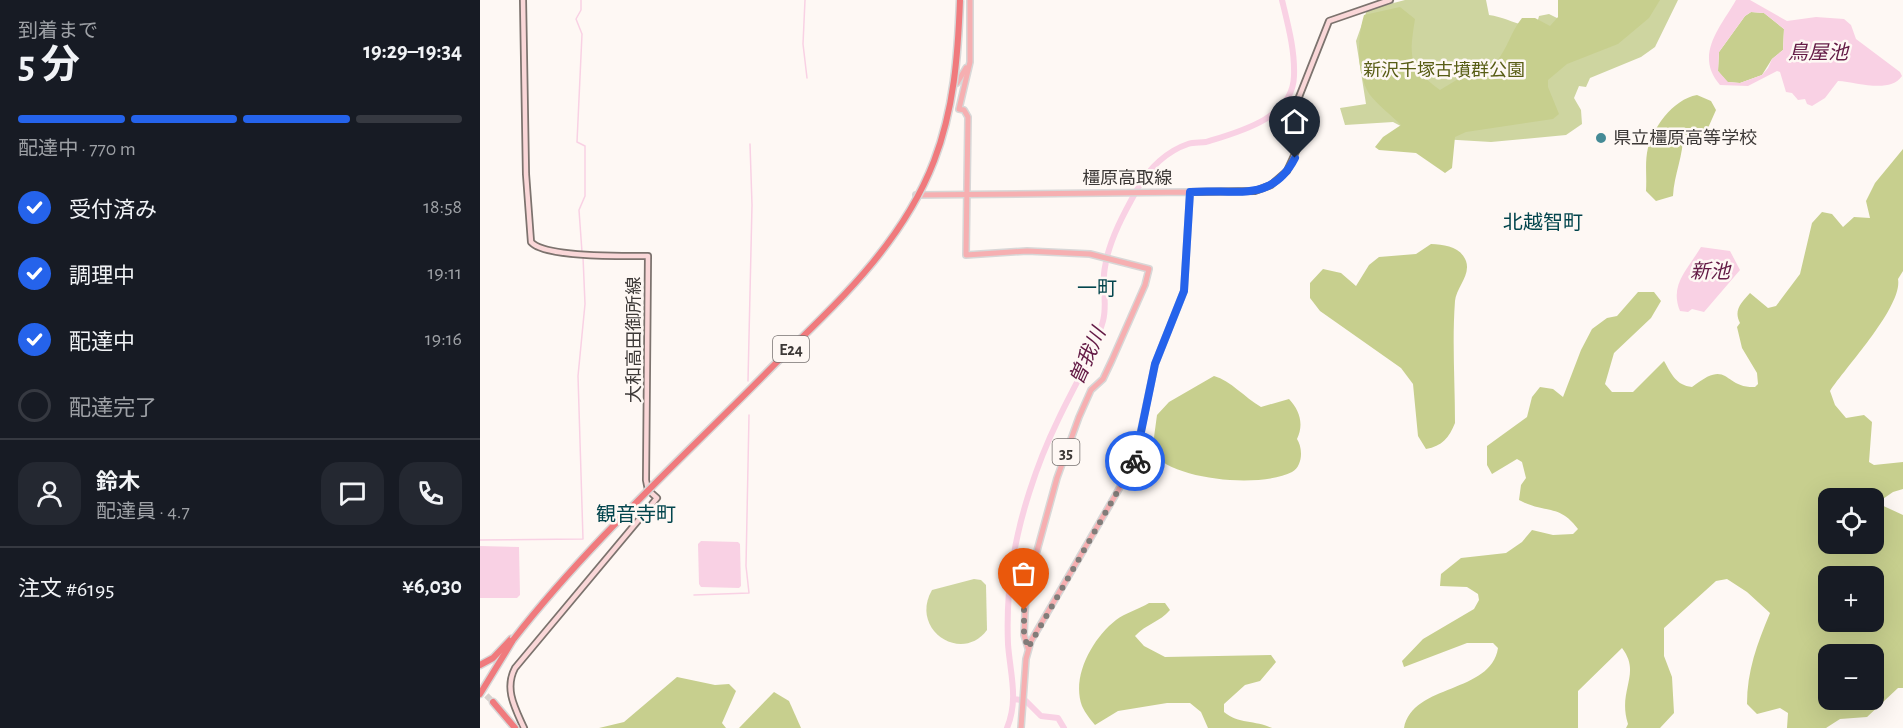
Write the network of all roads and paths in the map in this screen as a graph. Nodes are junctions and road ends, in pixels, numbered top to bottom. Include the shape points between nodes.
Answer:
1 (523, 0) edge
2 (960, 0) edge
3 (970, 0) edge
4 (1390, 0) edge
5 (970, 49) junction
6 (957, 83) dead end
7 (1190, 192) junction
8 (916, 195) dead end
9 (967, 195) junction
10 (513, 639) junction
11 (1028, 648) junction
12 (480, 665) edge
13 (480, 686) edge
14 (480, 694) edge
15 (510, 728) edge
16 (515, 728) edge
17 (524, 728) edge
18 (1021, 728) edge

1 - 17 main road, 大和高田御所線 via 531,242 585,255 648,256 646,480 648,490 657,498 515,668 511,698
2 - 10 highway, E24, bridge via 955,81 945,126 924,185 900,228 854,285 561,582
3 - 5 main road, 橿原高取線 / 35
4 - 7 main road via 1329,21 1297,102 1297,152 1280,179 1255,191
5 - 6 main road, 橿原高取線 / 35
5 - 9 main road, 橿原高取線 / 35 via 959,109 968,117
7 - 9 main road, 橿原高取線
7 - 11 main road, 橿原高取線 / 35 via 1184,291 1155,364 1134,463
8 - 9 main road, 橿原高取線
9 - 11 main road, 橿原高取線 / 35 via 966,255 1027,251 1103,256 1149,269 1112,360 1103,379 1091,390 1079,417 1057,478 1026,591 1024,635
10 - 12 highway
10 - 13 highway, E24
10 - 14 highway
11 - 18 main road, 橿原高取線 / 35
15 - 16 highway via 492,703

